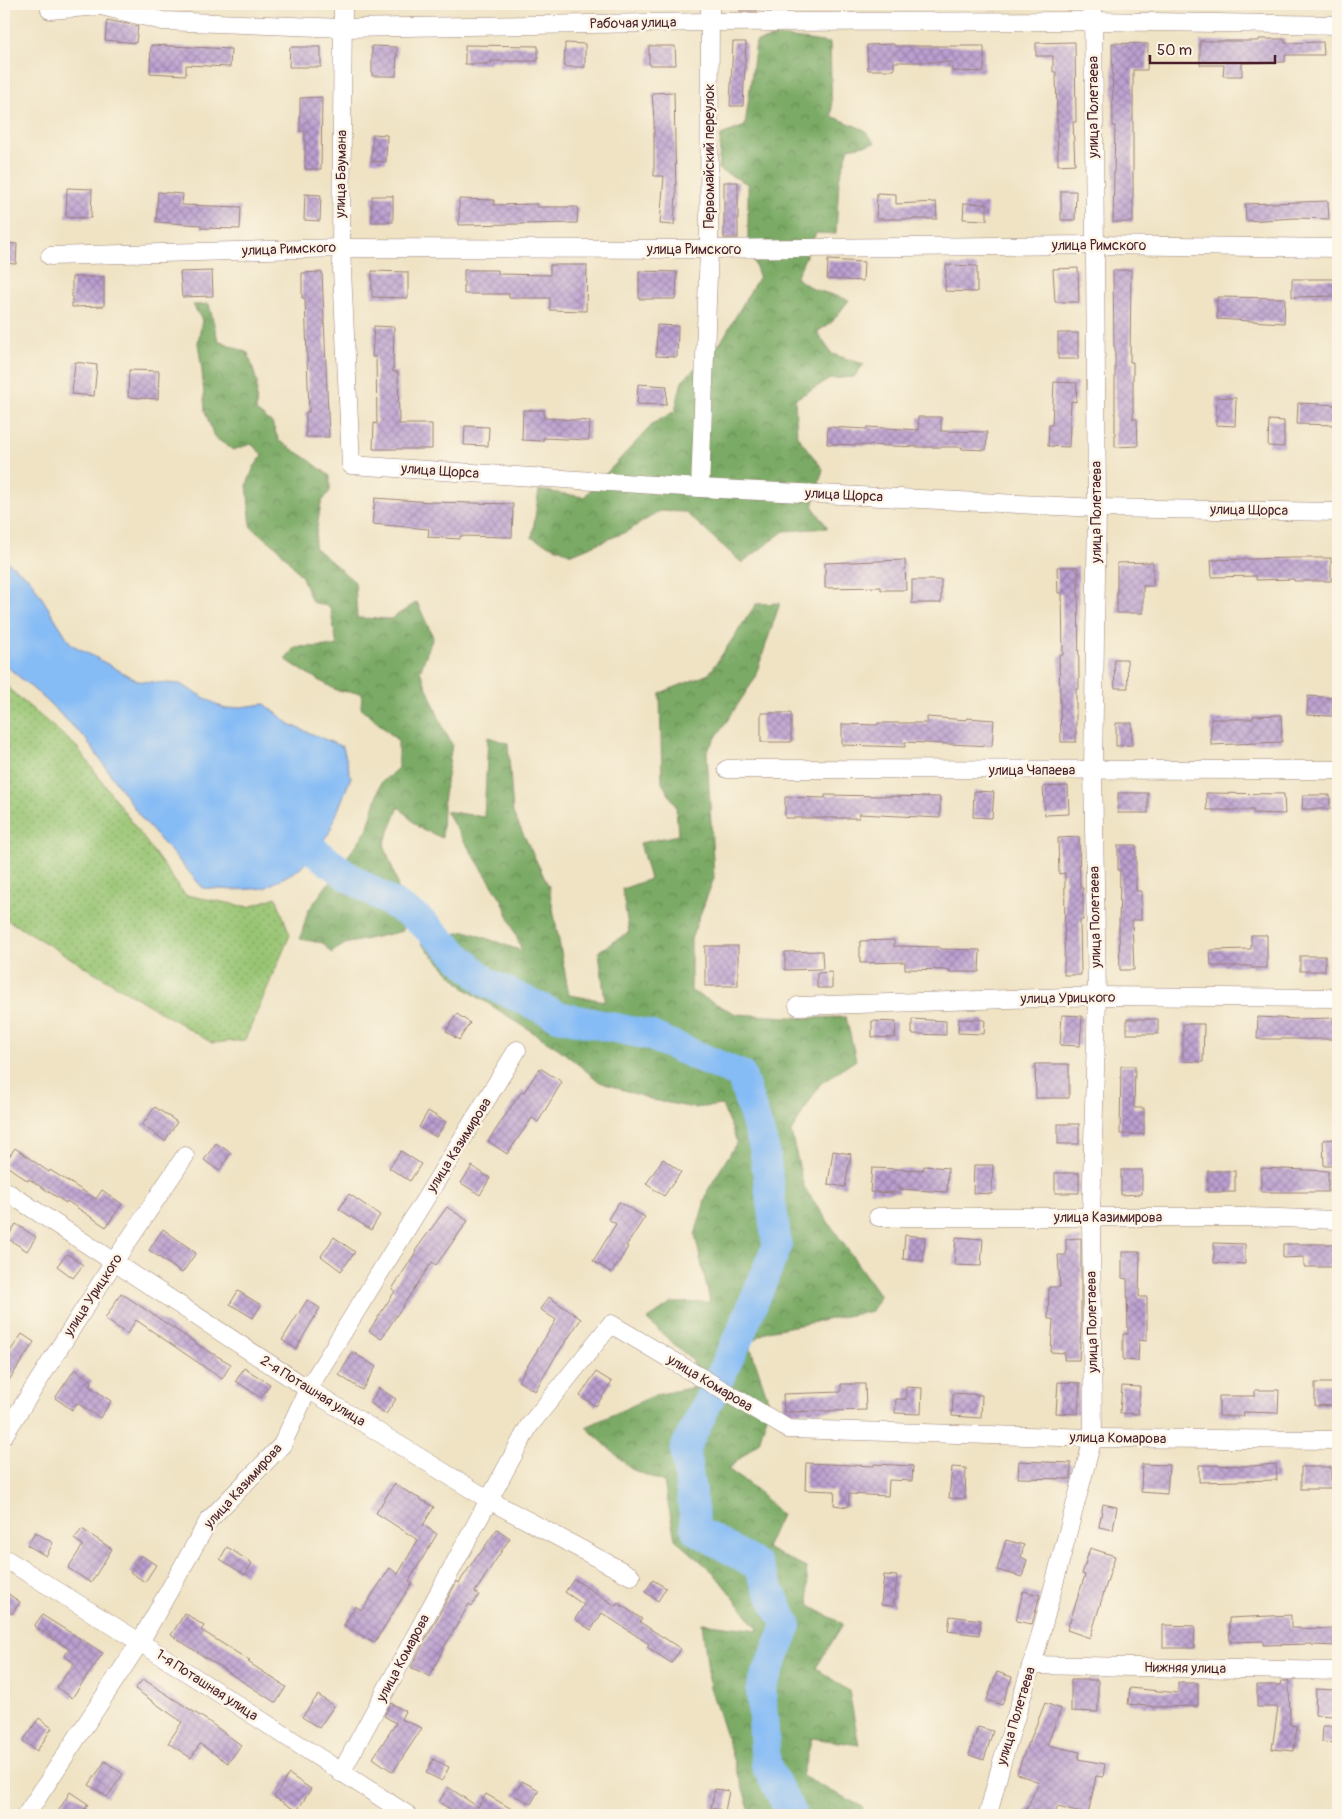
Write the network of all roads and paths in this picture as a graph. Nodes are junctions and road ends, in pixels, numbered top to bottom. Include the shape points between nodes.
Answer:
1 (343, 4) edge
2 (710, 4) edge
3 (1093, 4) edge
4 (50, 10) dead end
5 (709, 22) junction
6 (1092, 22) junction
7 (1338, 25) edge
8 (343, 28) junction
9 (1094, 245) junction
10 (341, 248) junction
11 (1338, 248) edge
12 (709, 249) junction
13 (50, 256) dead end
14 (351, 465) joint
15 (700, 488) junction
16 (1097, 508) junction
17 (1338, 512) edge
18 (726, 769) dead end
19 (1093, 770) junction
20 (1338, 770) edge
21 (1097, 996) junction
22 (1338, 998) edge
23 (798, 1006) dead end
24 (517, 1050) dead end
25 (185, 1156) dead end
26 (4, 1190) edge
27 (878, 1217) dead end
28 (1092, 1218) junction
29 (1338, 1220) edge
30 (114, 1262) junction
31 (308, 1389) junction
32 (4, 1435) edge
33 (1093, 1438) junction
34 (1338, 1440) edge
35 (489, 1500) junction
36 (4, 1558) edge
37 (632, 1576) dead end
38 (140, 1642) junction
39 (1031, 1665) junction
40 (1338, 1671) edge
41 (341, 1773) junction
42 (26, 1815) edge
43 (408, 1815) edge
44 (988, 1815) edge

1 - 8 street, улица Баумана
2 - 5 street, Первомайский переулок
3 - 6 street, улица Полетаева
4 - 8 street, Рабочая улица via 101,6 163,21
5 - 6 street, Рабочая улица
5 - 8 street, Рабочая улица
5 - 12 street, Первомайский переулок
6 - 7 street, Рабочая улица
6 - 9 street, улица Полетаева
8 - 10 street, улица Баумана
9 - 11 street, улица Римского
9 - 12 street, улица Римского
9 - 16 street, улица Полетаева
10 - 12 street, улица Римского
10 - 13 street, улица Римского
10 - 14 street, улица Баумана
12 - 15 street, Первомайский переулок
14 - 15 street, улица Щорса
15 - 16 street, улица Щорса
16 - 17 street, улица Щорса
16 - 19 street, улица Полетаева
18 - 19 street, улица Чапаева
19 - 20 street, улица Чапаева
19 - 21 street, улица Полетаева
21 - 22 street, улица Урицкого
21 - 23 street, улица Урицкого
21 - 28 street, улица Полетаева
24 - 31 street, улица Казимирова
25 - 30 street, улица Урицкого
26 - 30 street, 2-я Поташная улица
27 - 28 street, улица Казимирова
28 - 29 street, улица Казимирова
28 - 33 street, улица Полетаева
30 - 31 street, 2-я Поташная улица
30 - 32 street, улица Урицкого
31 - 35 street, 2-я Поташная улица
31 - 38 street, улица Казимирова via 282,1445 209,1520
33 - 34 street, улица Комарова
33 - 35 street, улица Комарова via 788,1429 611,1324 529,1426
33 - 39 street, улица Полетаева
35 - 37 street, 2-я Поташная улица
35 - 41 street, улица Комарова
36 - 38 street, 1-я Поташная улица
38 - 41 street, 1-я Поташная улица
38 - 42 street, улица Казимирова
39 - 40 street, Нижняя улица
39 - 44 street, улица Полетаева
41 - 43 street, 1-я Поташная улица

